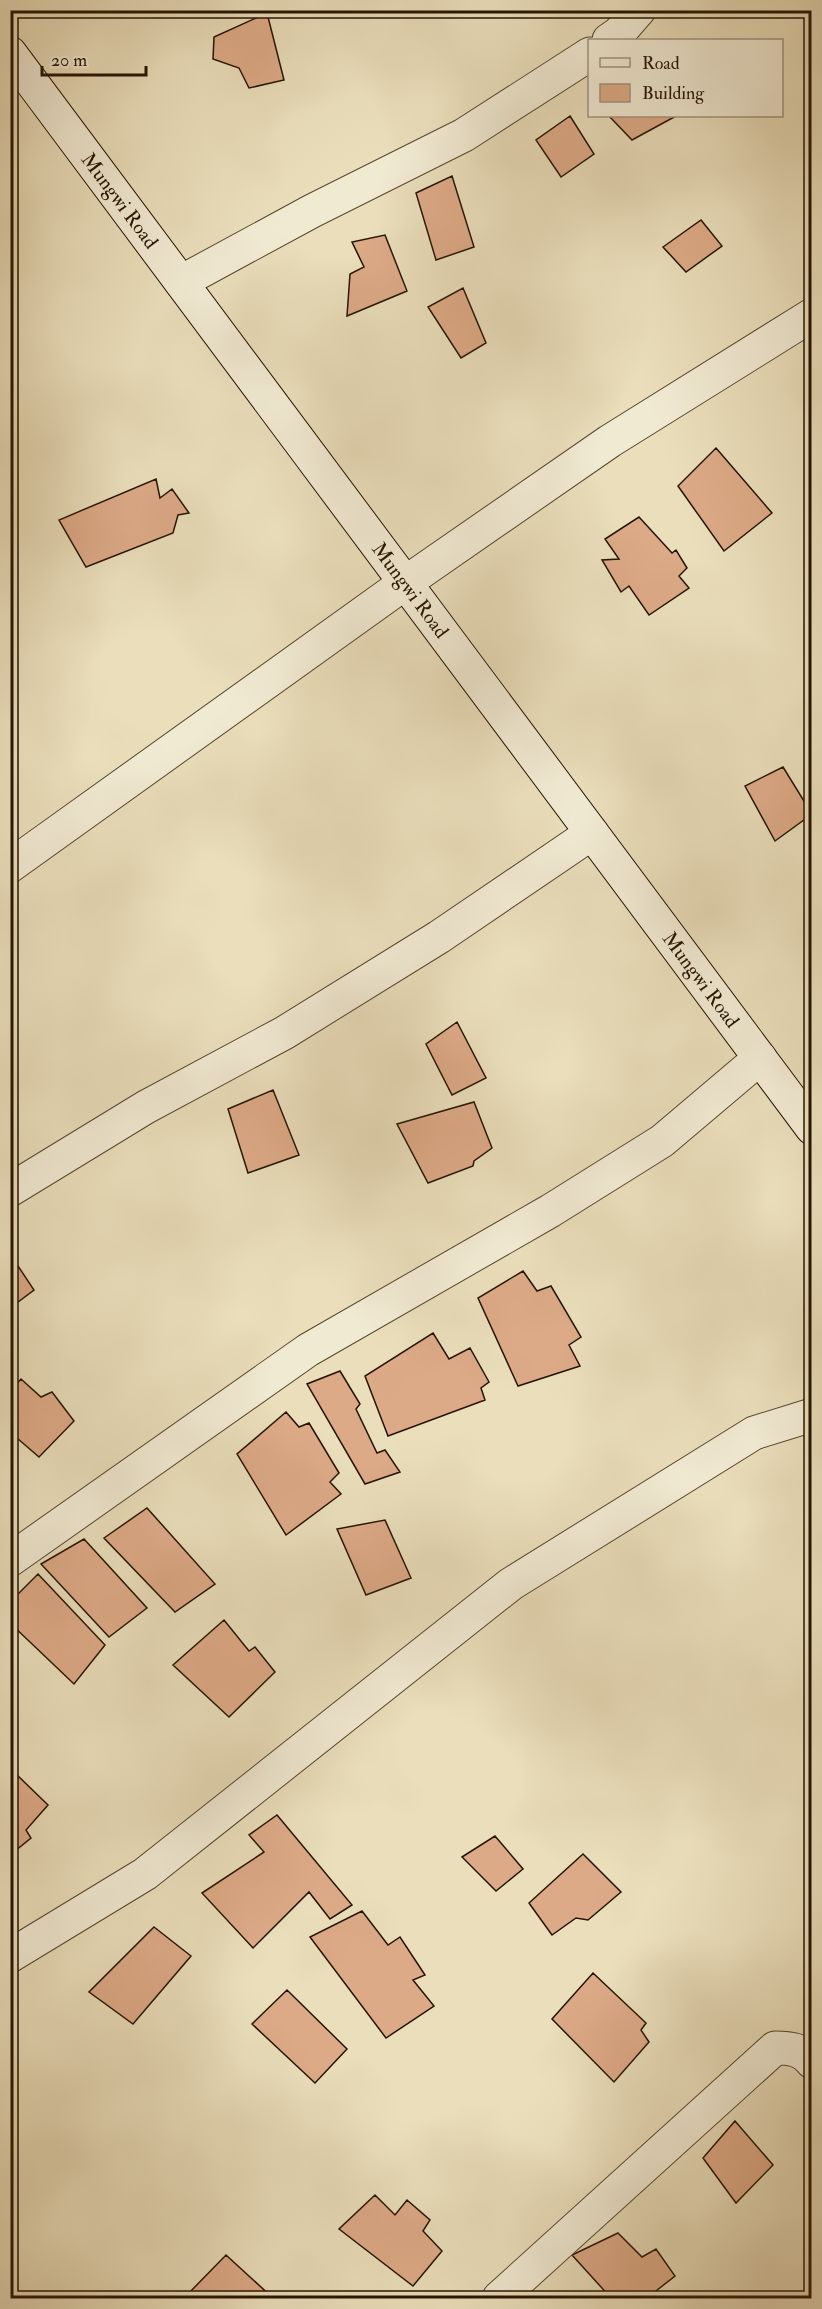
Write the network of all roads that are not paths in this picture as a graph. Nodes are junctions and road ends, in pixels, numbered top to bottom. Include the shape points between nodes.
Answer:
1 (639, 10) edge
2 (610, 39) edge
3 (10, 53) edge
4 (588, 55) edge
5 (181, 282) junction
6 (812, 315) edge
7 (405, 583) junction
8 (592, 833) junction
9 (10, 866) edge
10 (760, 1058) junction
11 (812, 1128) edge
12 (10, 1190) edge
13 (812, 1415) edge
14 (10, 1560) edge
15 (10, 1956) edge
16 (812, 2062) edge
17 (499, 2298) edge

1 - 2 street
3 - 5 street, Mungwi Road
4 - 5 street via 464,135
5 - 7 street, Mungwi Road
6 - 7 street via 610,441
7 - 8 street, Mungwi Road
7 - 9 street
8 - 10 street, Mungwi Road
8 - 12 street via 440,937 284,1033 146,1107
10 - 11 street, Mungwi Road
10 - 14 street via 662,1141 541,1217 308,1350
13 - 15 street via 754,1433 511,1584 145,1874
16 - 17 street via 792,2048 775,2048

